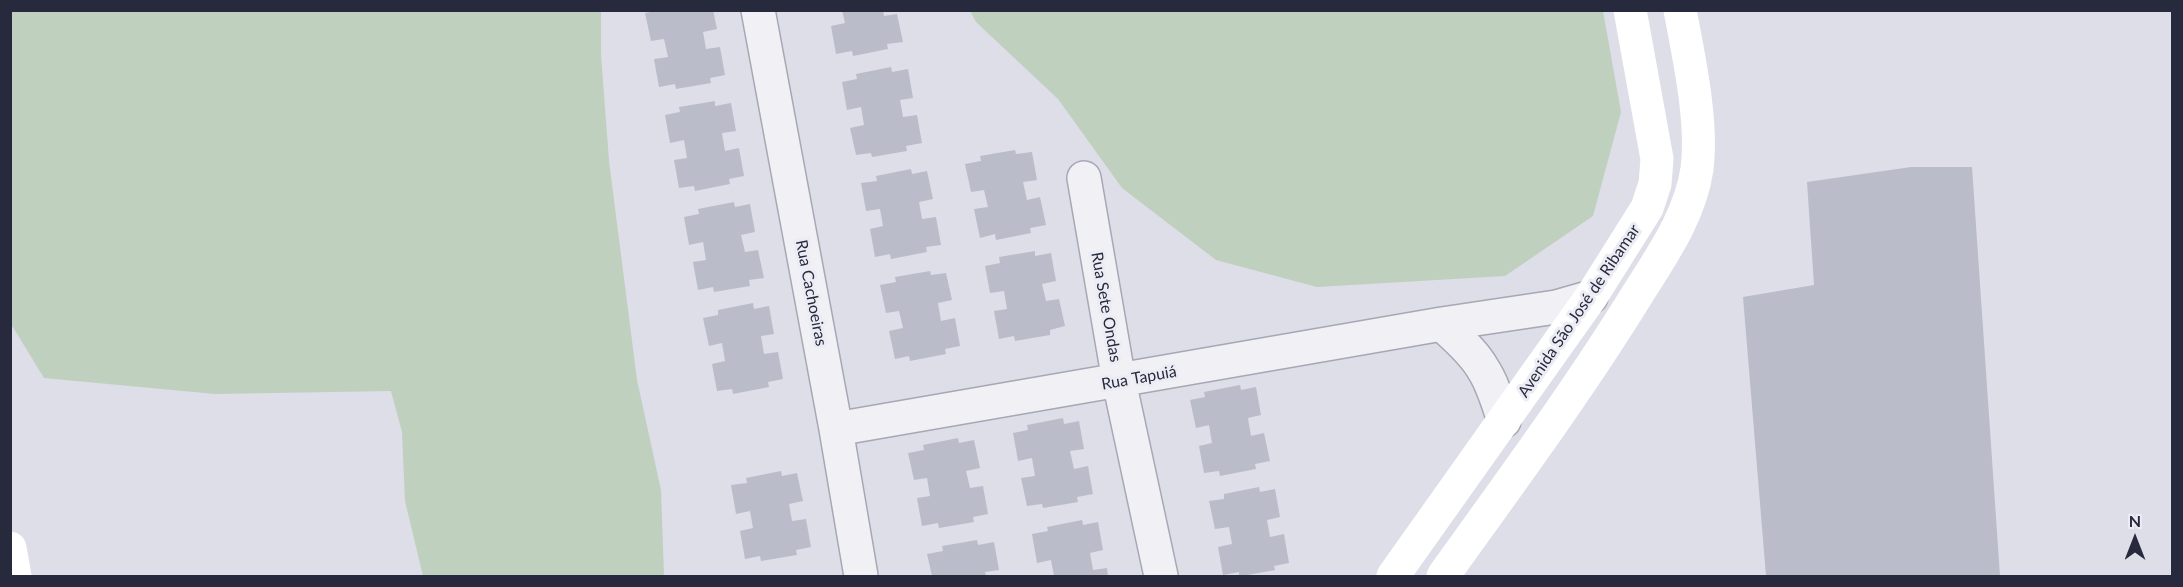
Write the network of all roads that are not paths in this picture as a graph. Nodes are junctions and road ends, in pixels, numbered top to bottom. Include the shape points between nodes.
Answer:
1 (758, 10) edge
2 (1630, 10) edge
3 (1680, 10) edge
4 (1084, 178) dead end
5 (1591, 297) junction
6 (1442, 324) junction
7 (1538, 374) junction
8 (1119, 381) junction
9 (1571, 396) junction
10 (1504, 420) junction
11 (836, 429) junction
12 (861, 576) edge
13 (1161, 576) edge
14 (1393, 576) edge
15 (1443, 576) edge

1 - 11 street, Rua Cachoeiras
2 - 5 street, Avenida São José de Ribamar via 1657,159 1655,184 1647,208
3 - 9 street via 1697,120 1697,168 1692,191 1685,214 1667,246
4 - 8 street, Rua Sete Ondas
5 - 6 street, Rua Tapuiá via 1556,307
5 - 7 street, Avenida São José de Ribamar
6 - 8 street, Rua Tapuiá
6 - 10 street via 1483,368
7 - 9 street
7 - 10 street, Avenida São José de Ribamar
8 - 11 street, Rua Tapuiá
8 - 13 street, Rua Sete Ondas
9 - 15 street
10 - 14 street, Avenida São José de Ribamar
11 - 12 street, Rua Cachoeiras

